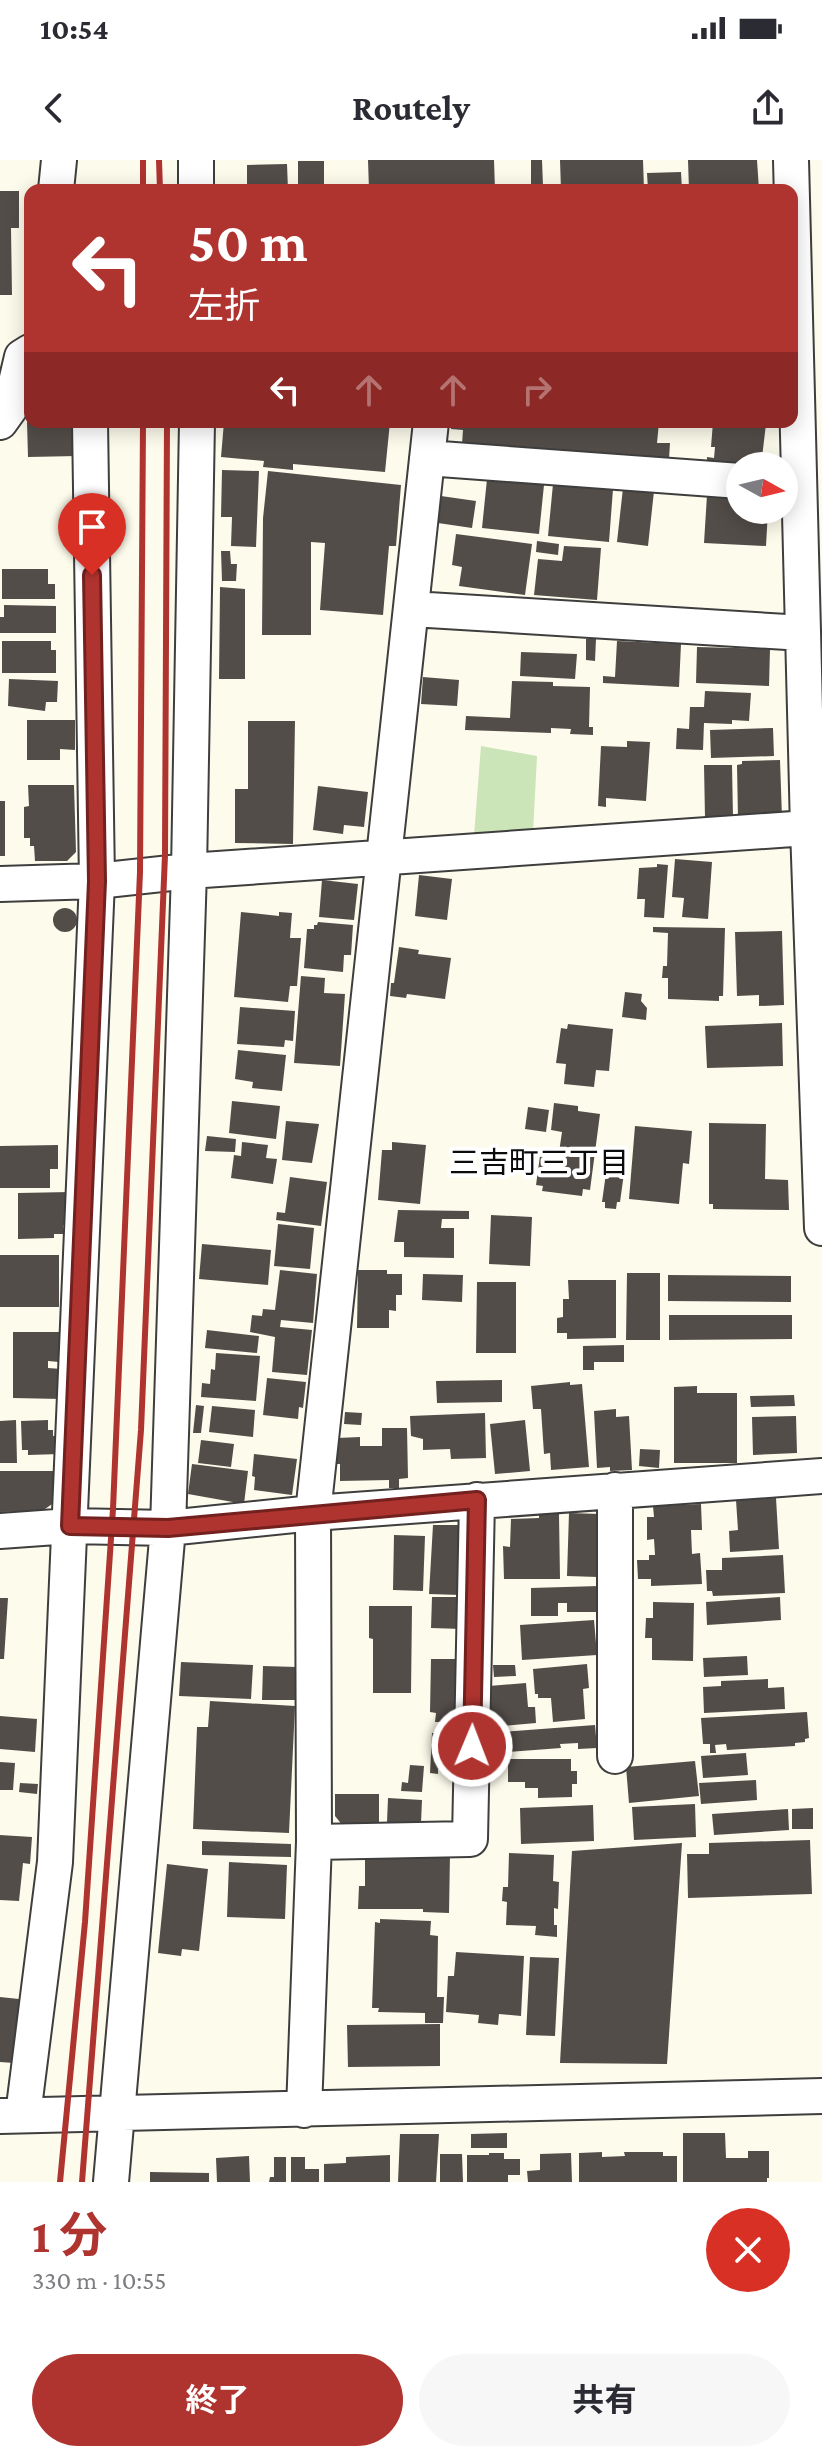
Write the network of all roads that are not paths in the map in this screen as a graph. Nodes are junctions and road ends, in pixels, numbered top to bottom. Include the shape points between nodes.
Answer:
1 (59, 160) edge
2 (196, 160) edge
3 (791, 160) edge
4 (57, 184) edge
5 (196, 184) edge
6 (791, 184) edge
7 (24, 356) edge
8 (0, 422) edge
9 (90, 428) edge
10 (197, 428) edge
11 (430, 428) edge
12 (793, 428) edge
13 (793, 452) edge
14 (427, 458) junction
15 (726, 480) edge
16 (795, 524) edge
17 (412, 609) junction
18 (803, 633) junction
19 (815, 827) edge
20 (383, 859) junction
21 (189, 871) junction
22 (97, 881) junction
23 (0, 884) edge
24 (822, 1228) edge
25 (822, 1476) edge
26 (615, 1490) junction
27 (477, 1500) junction
28 (313, 1513) junction
29 (70, 1526) junction
30 (168, 1528) junction
31 (0, 1531) edge
32 (615, 1756) dead end
33 (314, 1842) junction
34 (822, 2096) edge
35 (304, 2110) junction
36 (119, 2113) junction
37 (12, 2116) edge
38 (111, 2182) edge

1 - 4 street
2 - 5 street
3 - 6 street
7 - 8 street via 10,408
9 - 22 street
10 - 21 street
11 - 14 street
12 - 13 street
14 - 15 street
14 - 17 street
16 - 18 street
17 - 18 street
17 - 20 street
18 - 19 street
19 - 20 street
19 - 24 street
20 - 21 street
20 - 28 street
21 - 22 street
21 - 30 street
22 - 23 street
22 - 29 street
25 - 26 street
26 - 27 street
26 - 32 street
27 - 28 street
27 - 33 street via 470,1839
28 - 30 street
28 - 33 street
29 - 30 street
29 - 31 street
29 - 37 street via 55,1862
30 - 36 street
33 - 35 street
34 - 35 street
35 - 36 street
36 - 37 street
36 - 38 street

